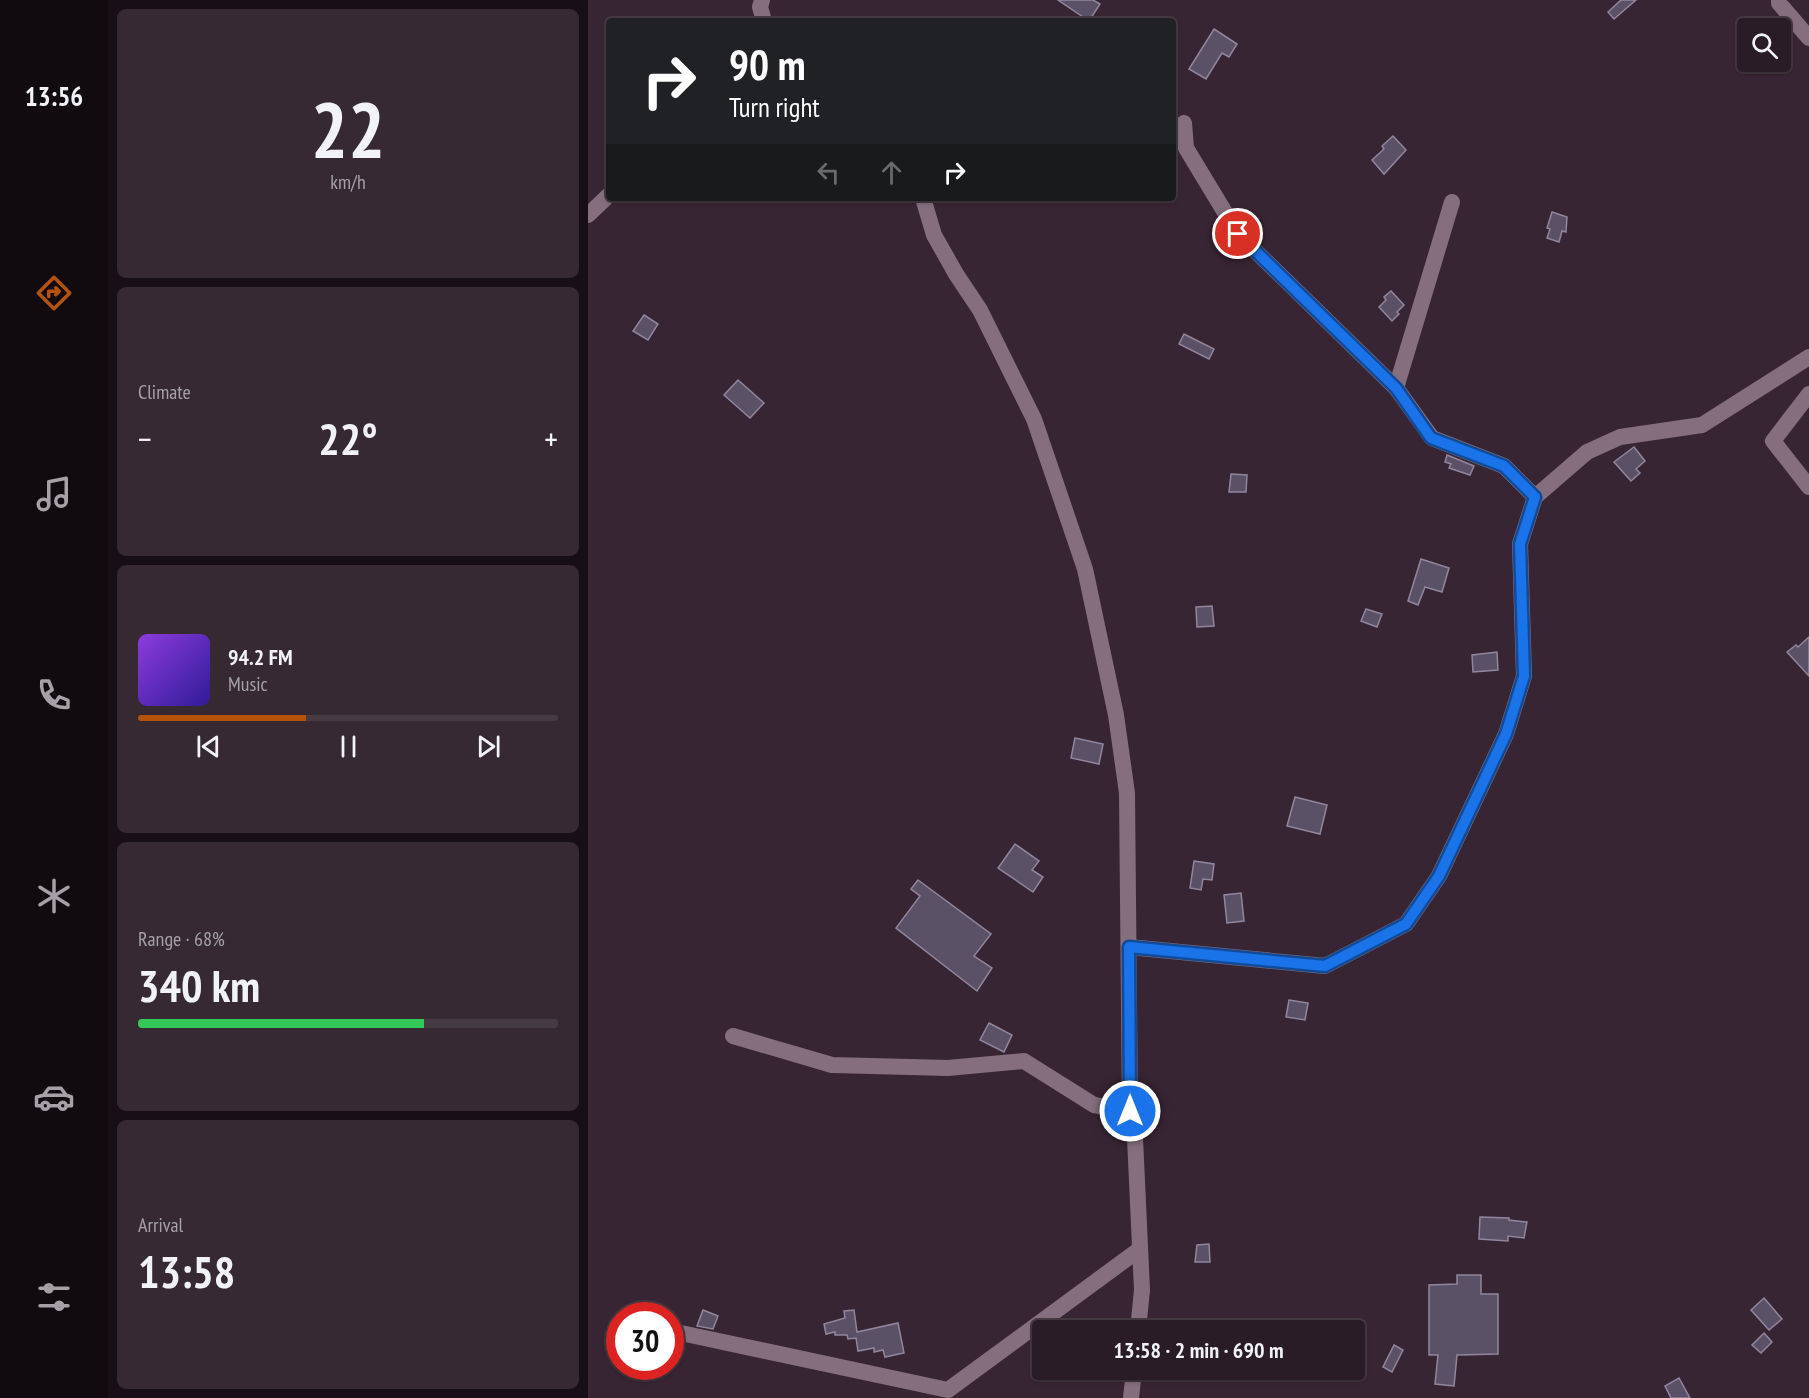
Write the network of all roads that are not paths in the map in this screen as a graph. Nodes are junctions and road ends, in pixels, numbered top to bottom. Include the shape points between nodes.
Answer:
1 (762, 0) edge
2 (1779, 0) edge
3 (763, 18) edge
4 (1809, 38) edge
5 (1184, 123) dead end
6 (606, 198) edge
7 (924, 201) edge
8 (1452, 201) dead end
9 (588, 215) edge
10 (1809, 357) edge
11 (1396, 388) junction
12 (1809, 394) edge
13 (1809, 487) edge
14 (1535, 497) junction
15 (1129, 947) junction
16 (733, 1036) dead end
17 (1130, 1111) junction
18 (1140, 1250) junction
19 (1139, 1320) edge
20 (684, 1334) edge
21 (1133, 1380) edge
22 (1131, 1398) edge

1 - 3 street
2 - 4 street
5 - 11 street via 1186,148 1238,234
6 - 9 street
7 - 15 street via 934,235 980,310 1034,419 1085,569 1116,715 1127,793
8 - 11 street
10 - 14 street via 1702,425 1620,437 1587,452
11 - 14 street via 1431,438 1504,466
12 - 13 street via 1773,441
14 - 15 street via 1520,544 1524,676 1506,734 1439,876 1406,924 1325,966
15 - 17 street
16 - 17 street via 832,1065 948,1068 1024,1061 1094,1105
17 - 18 street via 1135,1138
18 - 19 street
18 - 20 street via 948,1390
21 - 22 street

